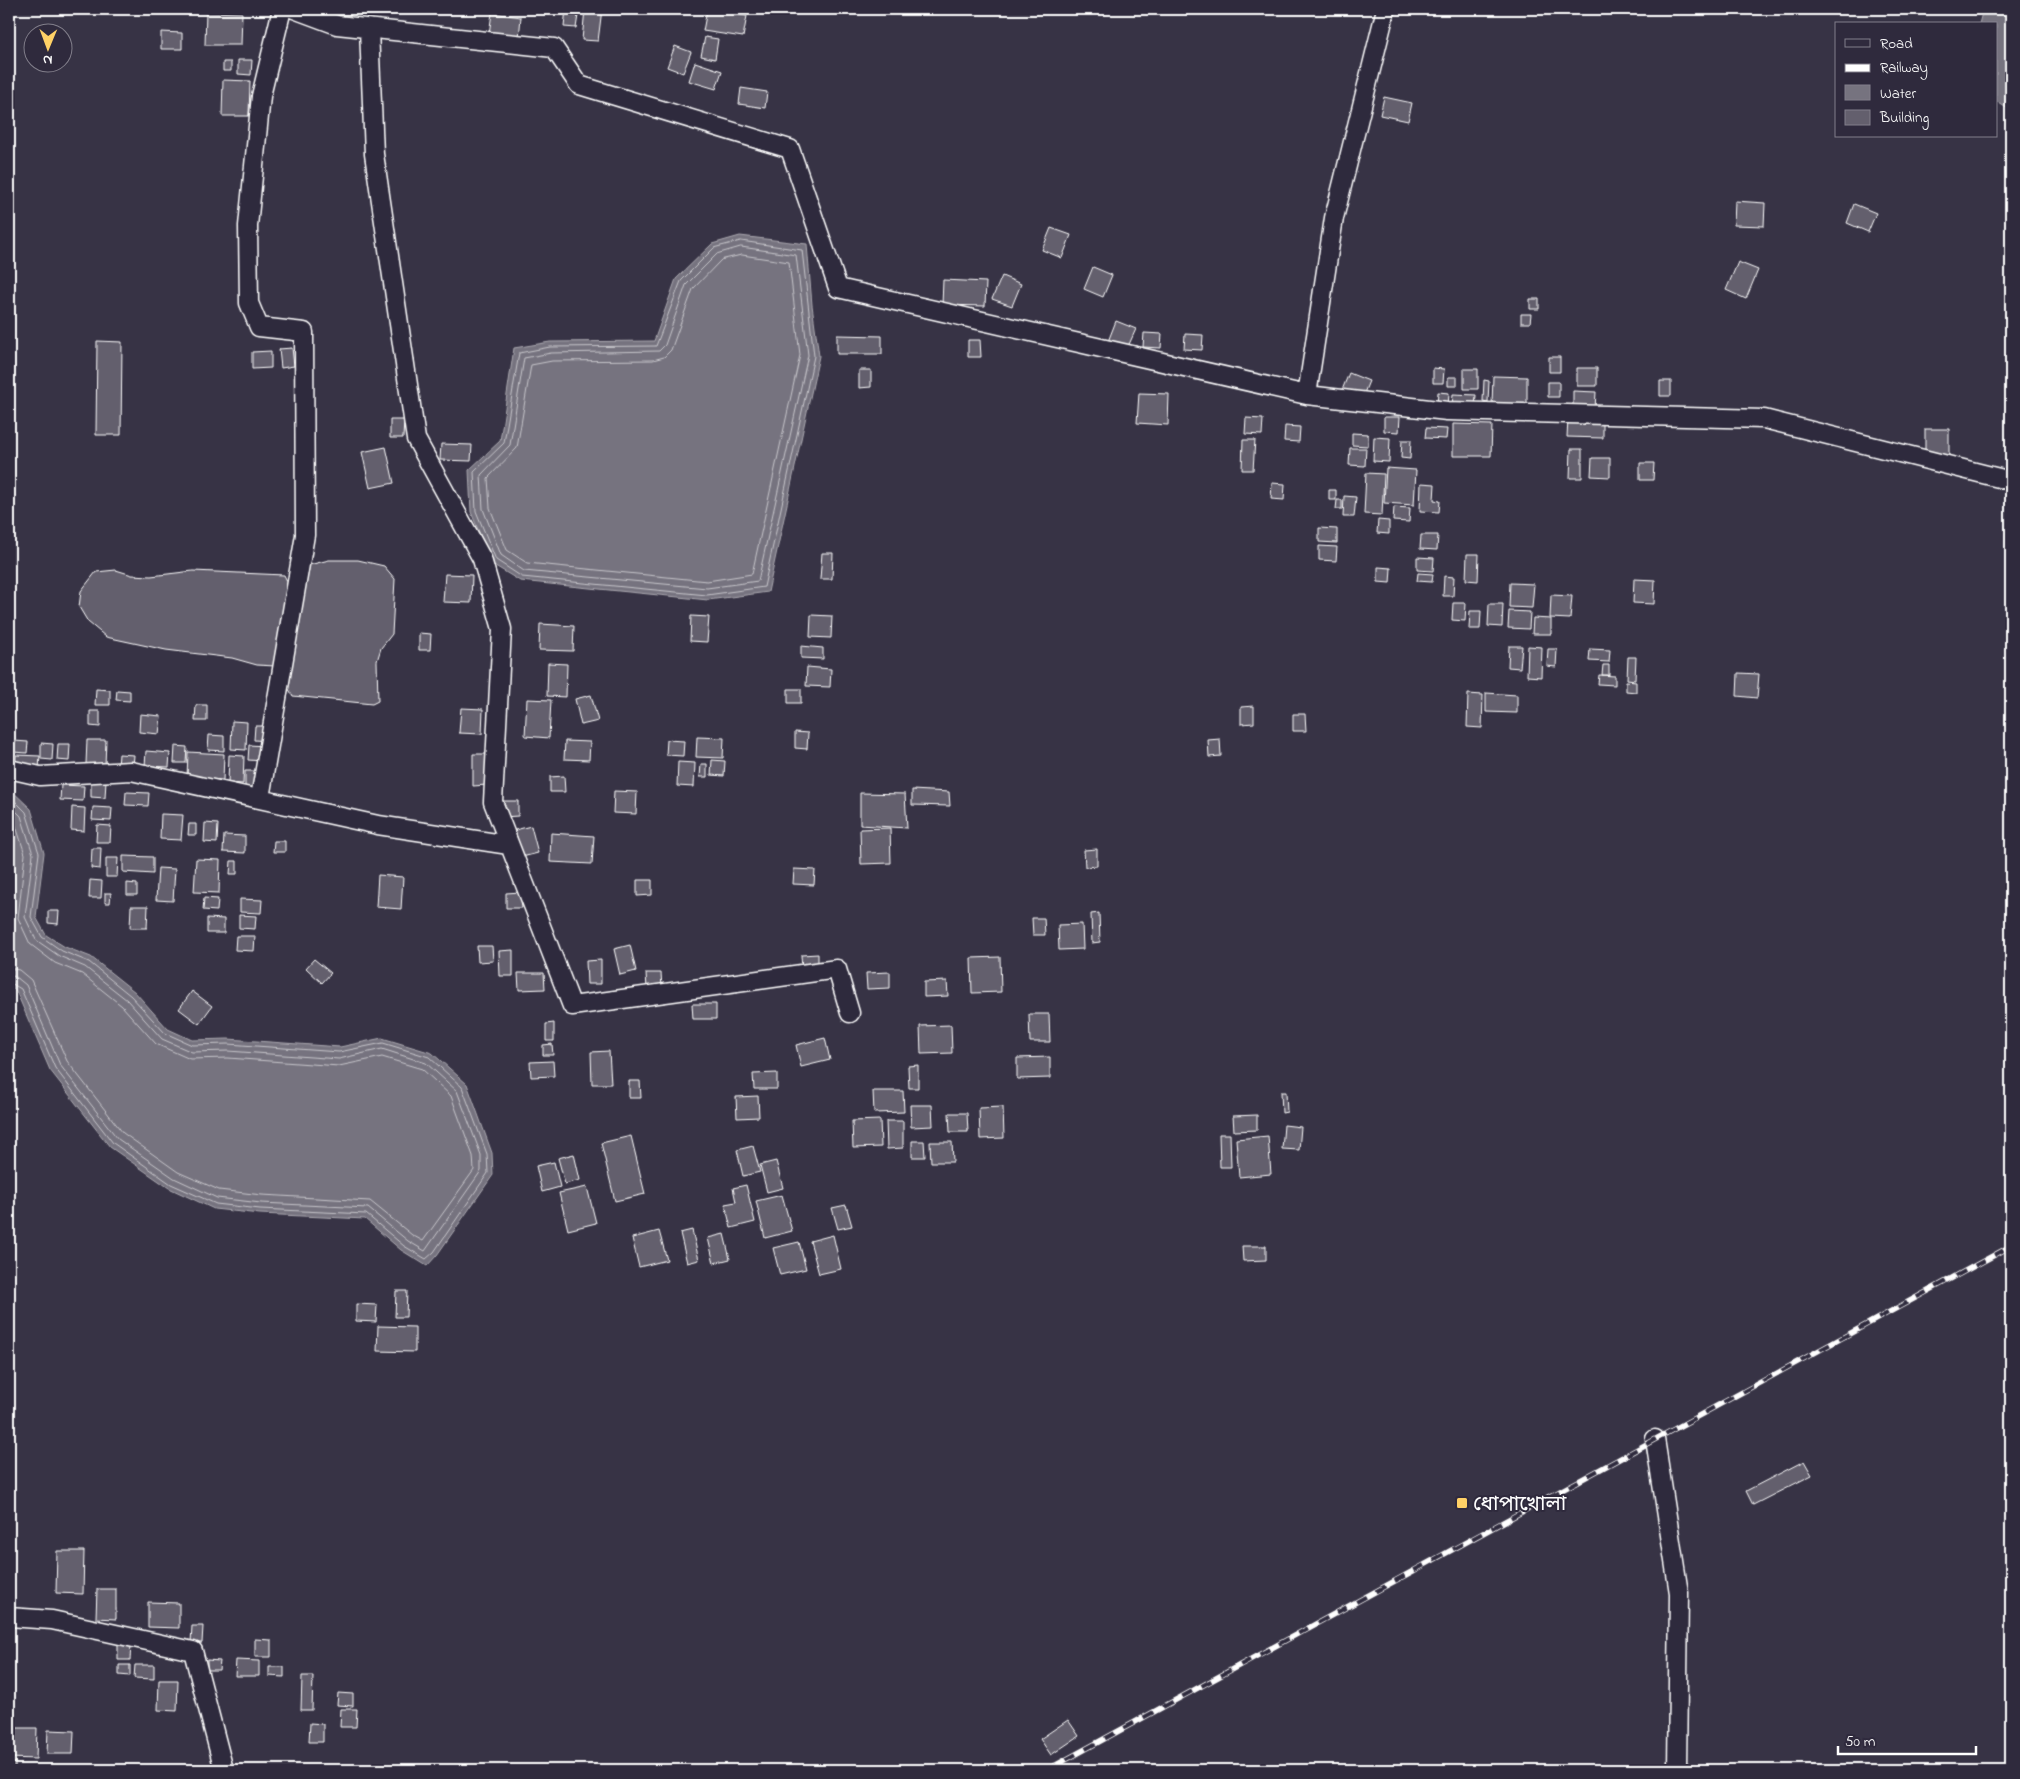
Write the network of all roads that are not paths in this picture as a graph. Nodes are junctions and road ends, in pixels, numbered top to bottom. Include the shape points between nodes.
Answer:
1 (282, 9) edge
2 (294, 9) edge
3 (1386, 9) edge
4 (369, 29) junction
5 (1307, 395) junction
6 (2011, 481) edge
7 (9, 769) edge
8 (260, 798) junction
9 (509, 845) junction
10 (850, 1013) dead end
11 (1656, 1440) dead end
12 (9, 1617) edge
13 (224, 1770) edge
14 (1678, 1770) edge

1 - 8 street via 261,96 248,226 249,303 259,327 304,332 305,536
2 - 4 street via 337,25
3 - 5 street via 1334,218
4 - 5 street via 554,48 579,85 790,149 838,288
4 - 9 street via 374,154 416,439 482,559 502,629 493,802
5 - 6 street via 1447,411 1764,420
7 - 8 street via 40,776 131,771
8 - 9 street via 378,825
9 - 10 street via 572,1006 837,969
11 - 14 street via 1679,1593
12 - 13 street via 52,1620 193,1651

